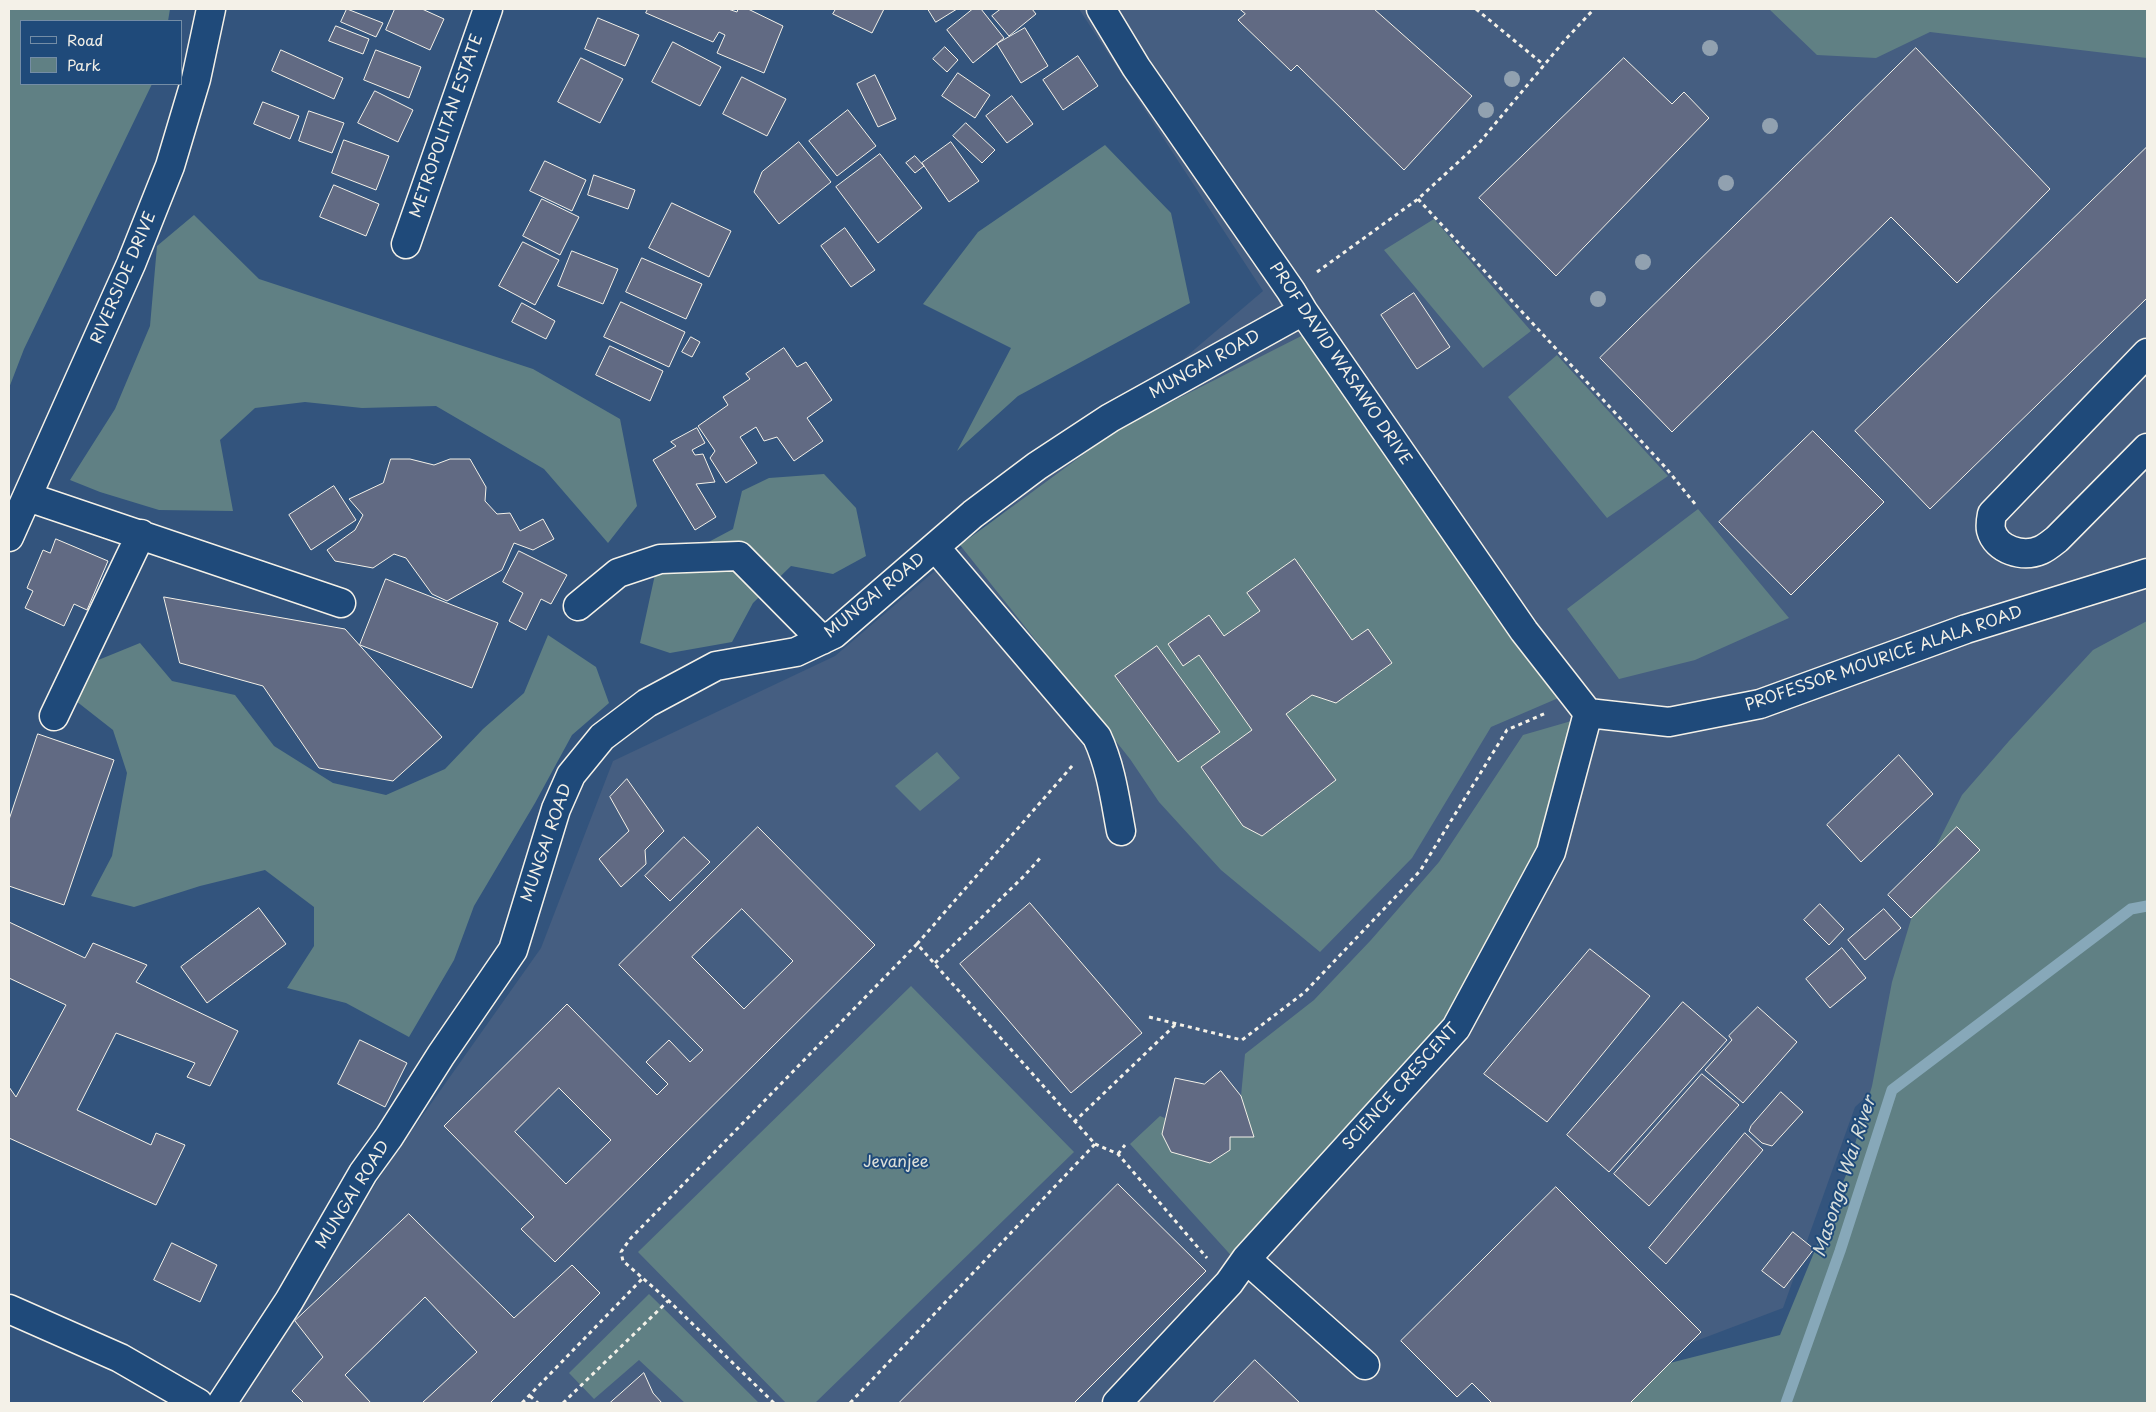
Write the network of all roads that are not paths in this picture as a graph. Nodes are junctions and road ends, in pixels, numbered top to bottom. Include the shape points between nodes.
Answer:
1 (211, 9) edge
2 (488, 9) edge
3 (1101, 9) edge
4 (406, 244) dead end
5 (1297, 301) junction
6 (2147, 353) edge
7 (2147, 448) edge
8 (28, 497) junction
9 (141, 534) junction
10 (9, 537) edge
11 (934, 547) junction
12 (2147, 573) edge
13 (341, 603) dead end
14 (578, 606) dead end
15 (822, 640) junction
16 (1584, 706) junction
17 (54, 716) dead end
18 (1121, 831) dead end
19 (1246, 1259) junction
20 (9, 1309) edge
21 (1365, 1366) dead end
22 (198, 1403) edge
23 (222, 1403) edge
24 (1117, 1403) edge

1 - 8 street, RIVERSIDE DRIVE via 196,79 170,166 131,264
2 - 4 street, METROPOLITAN ESTATE
3 - 5 street, PROF DAVID WASAWO DRIVE via 1136,67
5 - 11 street, MUNGAI ROAD via 1037,466
5 - 16 street, PROF DAVID WASAWO DRIVE via 1524,631
6 - 7 street via 1992,514 1991,528 1995,540 2009,550 2026,554 2041,550 2057,539
8 - 9 street
8 - 10 street, RIVERSIDE DRIVE
9 - 13 street
9 - 17 street
11 - 15 street, MUNGAI ROAD via 834,634
11 - 18 street via 1097,737 1109,769
12 - 16 street, PROFESSOR MOURICE ALALA ROAD via 1966,629 1760,704 1668,722
14 - 15 street via 618,573 660,559 739,556
15 - 23 street, MUNGAI ROAD via 796,652 747,659 708,670 647,703 602,737 571,775 556,809 513,950 363,1172 289,1301
16 - 19 street, SCIENCE CRESCENT via 1551,852 1456,1028
19 - 21 street
19 - 24 street, SCIENCE CRESCENT via 1228,1283
20 - 22 street via 120,1358

